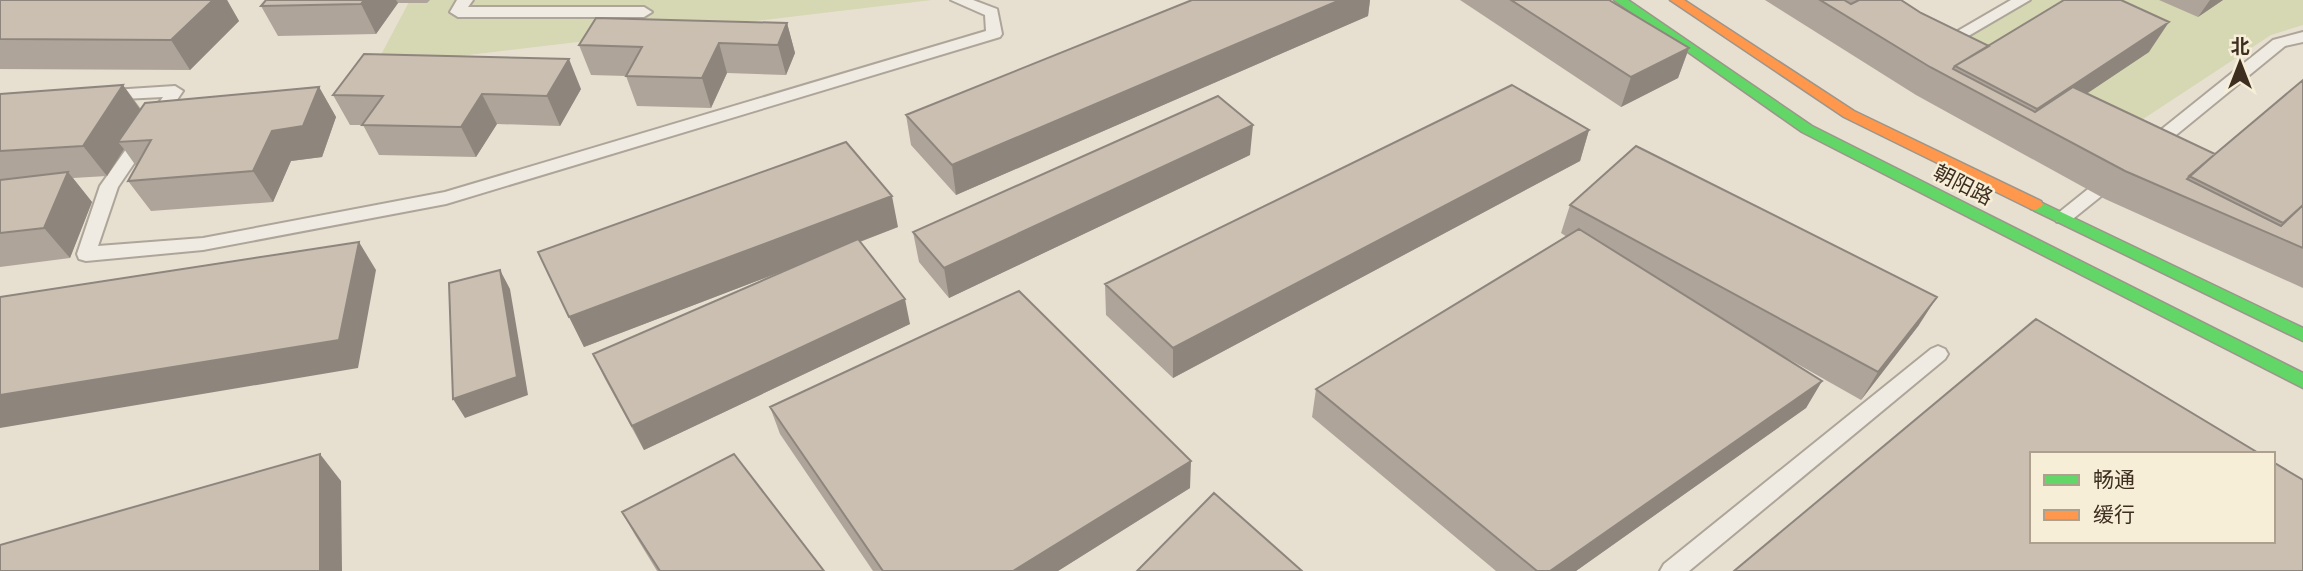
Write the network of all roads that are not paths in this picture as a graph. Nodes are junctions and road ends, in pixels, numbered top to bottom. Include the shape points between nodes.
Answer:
1 (465, 0) edge
2 (959, 0) edge
3 (1619, 0) edge
4 (1676, 0) edge
5 (2022, 0) edge
6 (644, 12) dead end
7 (2303, 37) edge
8 (1952, 39) edge
9 (81, 96) edge
10 (2063, 218) junction
11 (2303, 335) edge
12 (1938, 354) dead end
13 (2303, 381) edge
14 (1672, 571) edge

1 - 6 lane via 458,12
2 - 9 lane via 992,12 995,34 446,198 203,244 86,254 109,186 176,91
3 - 13 main road, 朝阳路 via 1807,129
4 - 10 main road, 朝阳路 via 1849,114
5 - 8 lane
7 - 10 lane via 2279,43
10 - 11 main road, 朝阳路
12 - 14 lane

